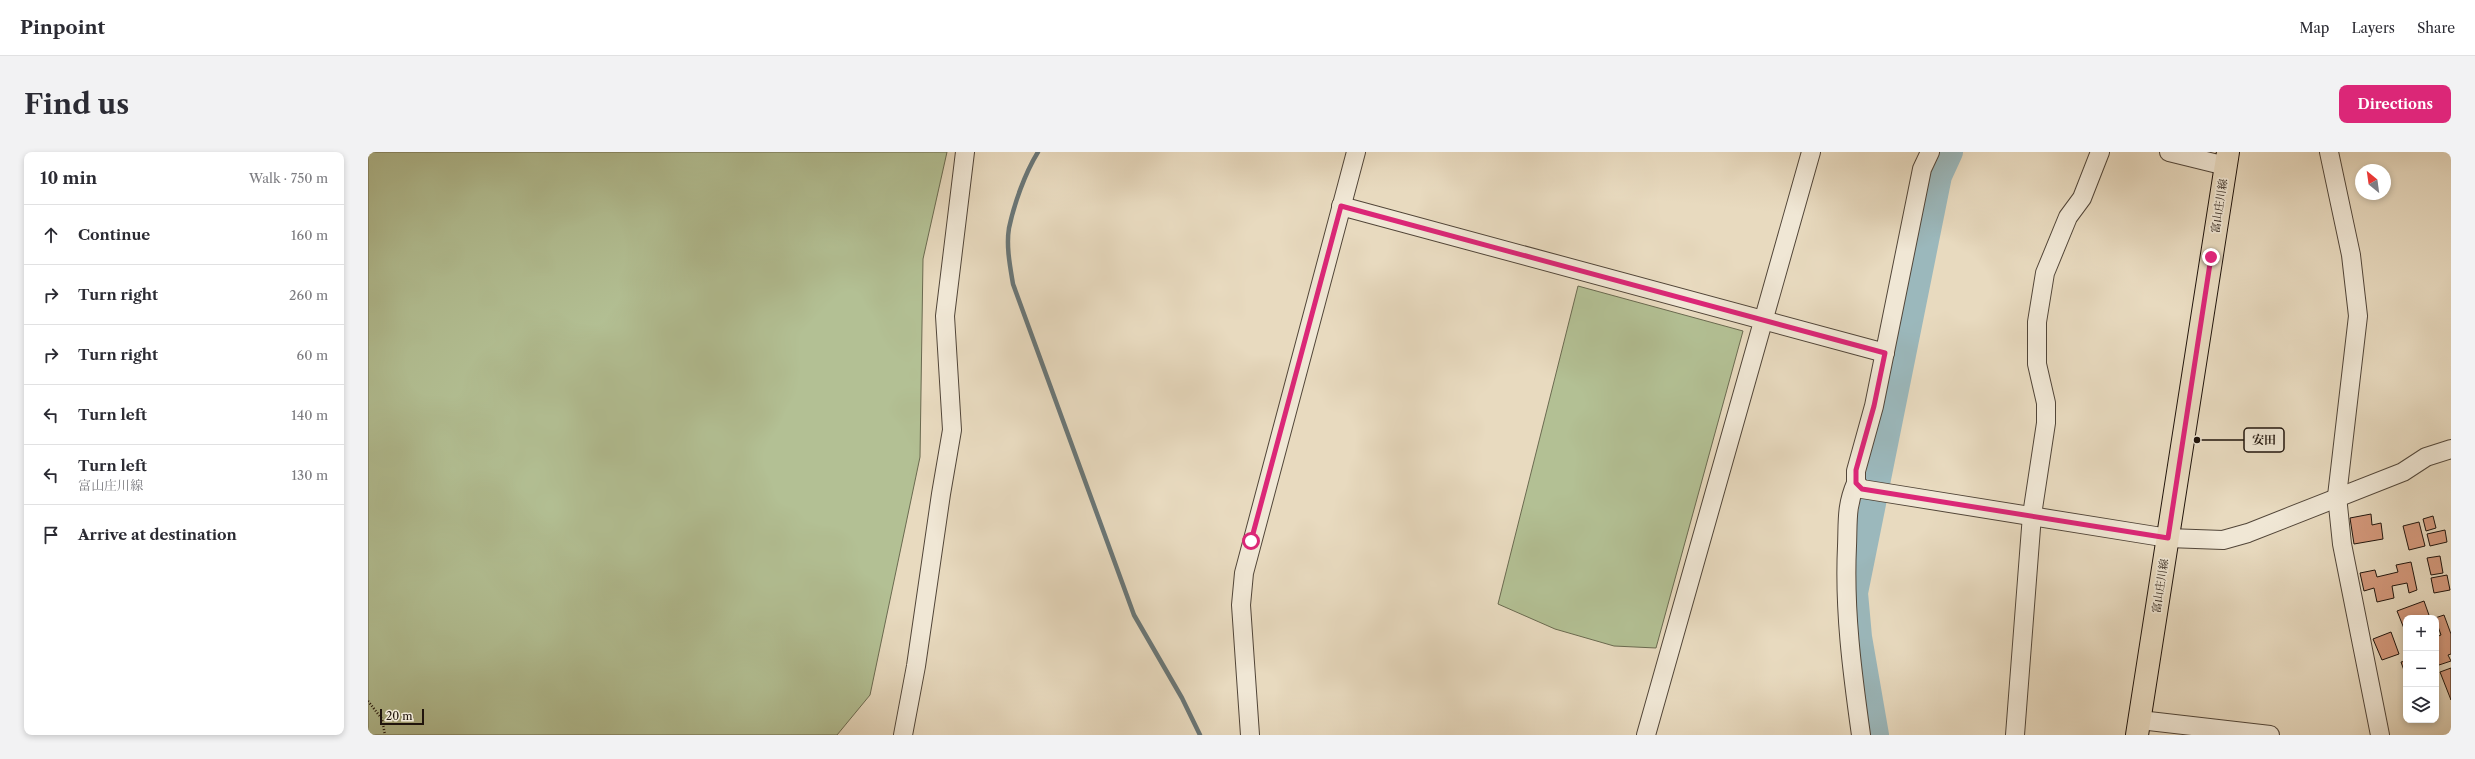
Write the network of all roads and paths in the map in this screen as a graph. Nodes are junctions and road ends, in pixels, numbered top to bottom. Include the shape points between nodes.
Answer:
1 (965, 152) edge
2 (1356, 152) edge
3 (1811, 152) edge
4 (1930, 152) edge
5 (2100, 152) edge
6 (2168, 152) edge
7 (2329, 152) edge
8 (2227, 159) edge
9 (1341, 206) junction
10 (1762, 319) junction
11 (1885, 353) junction
12 (2451, 449) edge
13 (1859, 486) junction
14 (2337, 496) junction
15 (2032, 516) junction
16 (2168, 538) junction
17 (368, 700) edge
18 (2138, 727) edge
19 (385, 735) edge
20 (903, 735) edge
21 (1250, 735) edge
22 (1646, 735) edge
23 (1861, 735) edge
24 (2015, 735) edge
25 (2270, 735) edge
26 (2380, 735) edge

1 - 20 street via 945,316 952,430
2 - 9 street
3 - 10 street
4 - 11 street via 1922,169 1915,199
5 - 15 street via 2082,198 2068,217 2045,273 2037,329 2038,364 2046,403 2046,422
6 - 8 street
7 - 14 street via 2351,255 2358,316
8 - 16 main road, 富山庄川線
9 - 10 street
9 - 21 street via 1244,573 1241,605
10 - 11 street
10 - 22 street
11 - 13 street via 1874,406 1856,470
12 - 14 street via 2426,457 2403,472
13 - 15 street
13 - 23 street via 1848,500 1845,584 1848,644
14 - 16 street via 2248,533 2229,538
14 - 26 street via 2342,544
15 - 16 street
15 - 24 street
16 - 18 main road, 富山庄川線
17 - 19 path via 382,719
18 - 25 street

